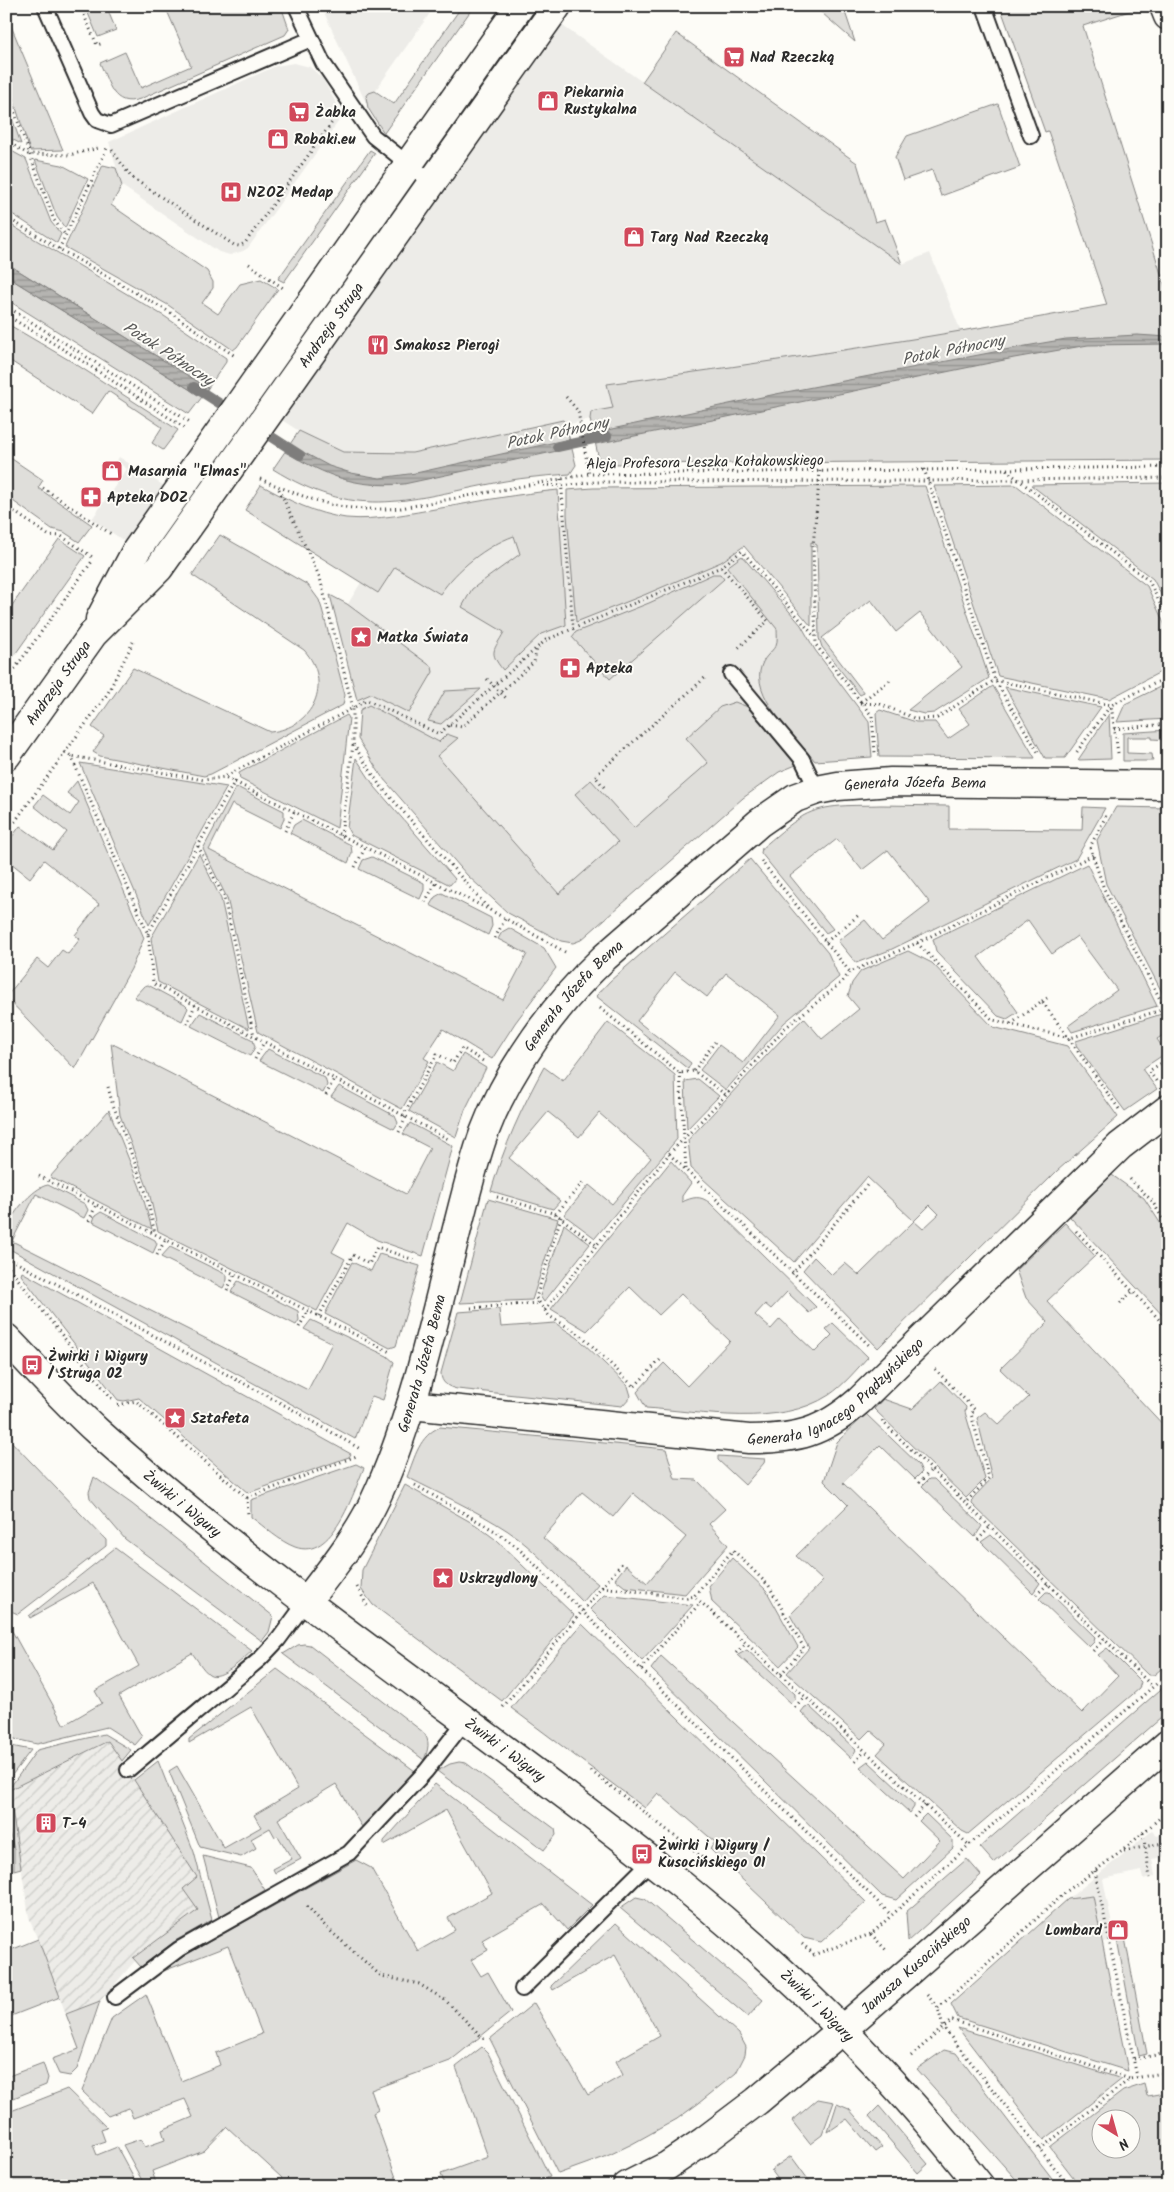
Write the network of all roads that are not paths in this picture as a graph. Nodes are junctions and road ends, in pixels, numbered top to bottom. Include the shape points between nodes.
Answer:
1 (45, 6) edge
2 (296, 6) edge
3 (520, 6) edge
4 (557, 6) edge
5 (984, 6) edge
6 (1164, 6) edge
7 (1168, 16) edge
8 (310, 39) junction
9 (1031, 136) dead end
10 (407, 165) junction
11 (432, 183) junction
12 (93, 634) junction
13 (731, 674) dead end
14 (6, 756) edge
15 (1168, 785) edge
16 (817, 790) junction
17 (1168, 1108) edge
18 (6, 1338) edge
19 (411, 1404) junction
20 (306, 1602) junction
21 (466, 1720) junction
22 (1168, 1744) edge
23 (128, 1770) dead end
24 (651, 1862) junction
25 (522, 1989) dead end
26 (115, 1997) dead end
27 (842, 2029) junction
28 (627, 2186) edge
29 (980, 2186) edge

1 - 8 lane via 92,114 97,120 111,125
2 - 8 lane
3 - 10 street, Andrzeja Struga
4 - 11 street, Andrzeja Struga
5 - 9 lane
6 - 7 street
8 - 10 lane via 372,136
10 - 11 lane
10 - 12 street, Andrzeja Struga via 136,550
11 - 12 street, Andrzeja Struga via 270,412 241,464 159,568
12 - 14 street, Andrzeja Struga
13 - 16 lane via 802,759
15 - 16 street, Generała Józefa Bema via 891,782
16 - 19 street, Generała Józefa Bema via 795,798 759,823 615,948 583,978 534,1041 498,1099 478,1150
17 - 19 street, Generała Ignacego Prądzyńskiego via 1120,1146 859,1401 825,1426 785,1438 749,1439
18 - 20 street, Żwirki i Wigury via 95,1429 189,1511
19 - 20 street, Generała Józefa Bema via 381,1488 367,1516 352,1542
20 - 21 street, Żwirki i Wigury
20 - 23 lane via 260,1659
21 - 24 street, Żwirki i Wigury
21 - 26 lane via 426,1771 349,1853 179,1948
22 - 27 street, Janusza Kusocińskiego
24 - 25 lane
24 - 27 street, Żwirki i Wigury via 737,1932
27 - 28 street, Janusza Kusocińskiego via 704,2142
27 - 29 street, Żwirki i Wigury via 928,2121

